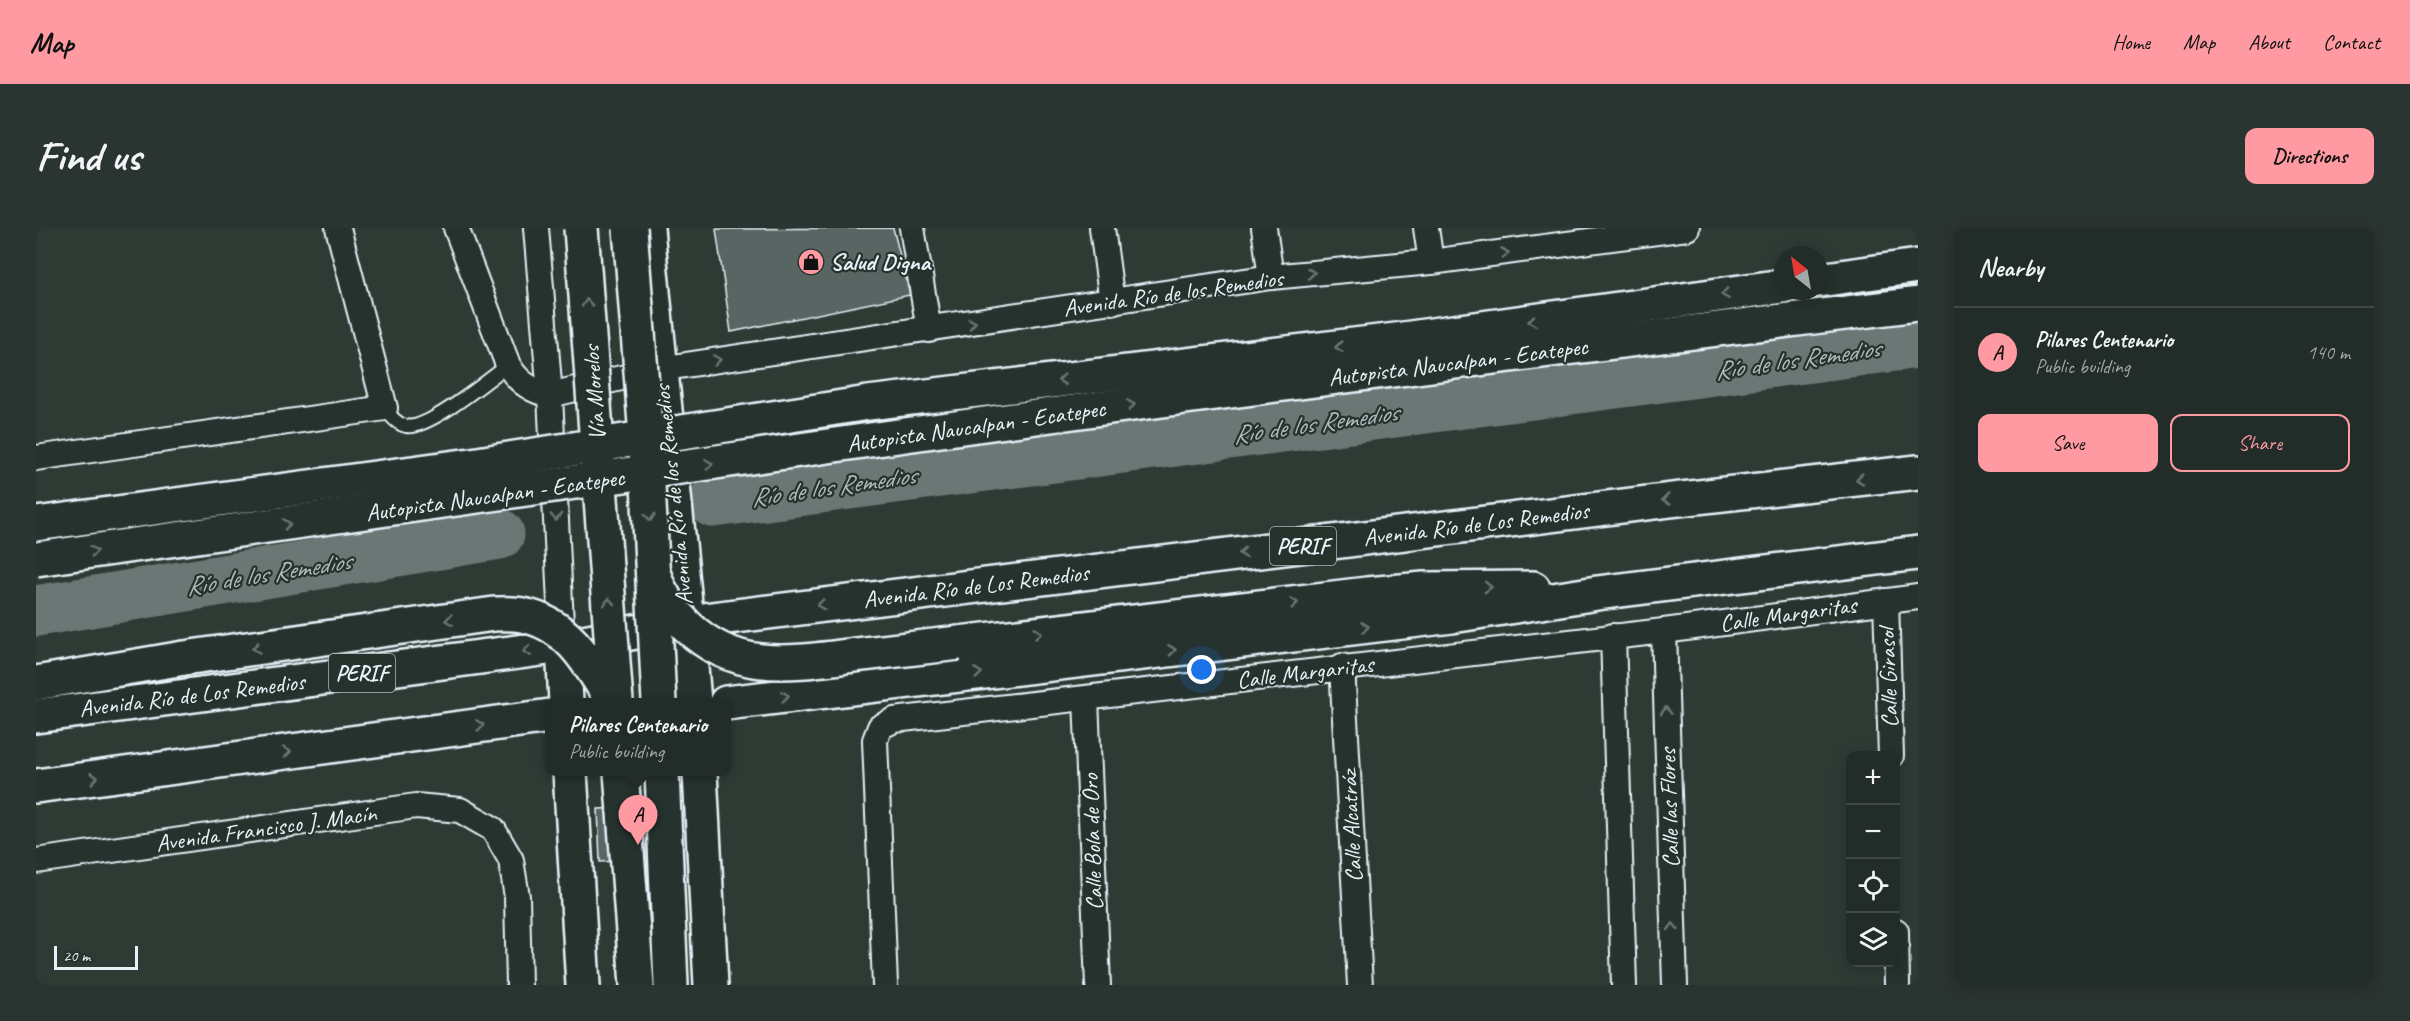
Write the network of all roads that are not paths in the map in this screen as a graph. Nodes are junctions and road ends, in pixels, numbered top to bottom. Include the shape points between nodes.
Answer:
1 (338, 228) edge
2 (456, 228) edge
3 (536, 228) edge
4 (581, 228) edge
5 (630, 228) edge
6 (647, 228) edge
7 (912, 228) edge
8 (1102, 228) edge
9 (1264, 228) edge
10 (1426, 228) edge
11 (1687, 228) edge
12 (1588, 235) edge
13 (1431, 262) junction
14 (1918, 266) edge
15 (1271, 277) junction
16 (1828, 279) edge
17 (1774, 287) edge
18 (1112, 302) junction
19 (1918, 304) edge
20 (929, 330) junction
21 (508, 365) junction
22 (659, 369) junction
23 (550, 395) junction
24 (385, 408) junction
25 (36, 458) edge
26 (1918, 472) edge
27 (36, 524) edge
28 (1918, 553) edge
29 (36, 559) edge
30 (654, 573) junction
31 (1597, 593) junction
32 (1918, 597) edge
33 (1886, 601) junction
34 (687, 622) junction
35 (1664, 631) junction
36 (1612, 636) junction
37 (563, 646) junction
38 (1342, 666) junction
39 (36, 683) edge
40 (566, 698) edge
41 (612, 698) edge
42 (615, 698) edge
43 (678, 698) edge
44 (678, 698) edge
45 (1086, 699) junction
46 (731, 702) edge
47 (36, 716) edge
48 (545, 717) edge
49 (1890, 751) edge
50 (621, 776) edge
51 (662, 776) edge
52 (699, 776) edge
53 (574, 777) edge
54 (36, 786) edge
55 (36, 861) edge
56 (1897, 967) edge
57 (519, 985) edge
58 (583, 985) edge
59 (637, 985) edge
60 (671, 985) edge
61 (711, 985) edge
62 (885, 985) edge
63 (1098, 985) edge
64 (1360, 985) edge
65 (1624, 985) edge
66 (1675, 985) edge
67 (1897, 985) edge

1 - 24 street
2 - 21 street
3 - 23 street, Vía Morelos
42 -> 4 main road, Vía Morelos, bridge
5 -> 30 main road, Vía Morelos, bridge
6 - 22 main road, Avenida Río de los Remedios
7 - 20 street
8 - 18 street
9 - 15 street
10 - 13 street
11 - 12 street, Avenida Río de los Remedios
13 -> 12 street, Avenida Río de los Remedios
15 -> 13 street, Avenida Río de los Remedios
14 - 16 main road
15 - 18 street, Avenida Río de los Remedios
17 -> 27 main road, Autopista Naucalpan - Ecatepec, bridge via 1396,340 868,403 471,465
20 -> 18 street, Avenida Río de los Remedios
29 -> 19 main road, Autopista Naucalpan - Ecatepec, bridge via 950,429
22 -> 20 street, Avenida Río de los Remedios
21 - 23 street via 521,382
21 - 24 lane via 419,425 406,426
22 - 23 street
22 - 34 main road, Avenida Río de los Remedios
23 -> 37 street, Vía Morelos
24 - 25 street
26 -> 34 main road, Avenida Río de Los Remedios / PERIF
28 - 31 main road
30 -> 31 main road, bridge via 668,606 712,646 757,662 791,663 1424,589 1516,587
30 - 43 main road, Vía Morelos, bridge
46 -> 31 main road via 1452,616
32 - 33 street, Calle Margaritas
33 - 35 street, Calle Margaritas
33 - 49 street, Calle Girasol
34 - 37 main road, Avenida Río de Los Remedios / PERIF
34 - 44 main road, Avenida Río de los Remedios
35 - 36 street, Calle Margaritas
66 -> 35 street, Calle las Flores
36 - 38 street, Calle Margaritas
36 - 65 street
37 - 40 main road
37 -> 47 main road, Avenida Río de Los Remedios / PERIF
38 - 45 street, Calle Margaritas
38 - 64 street, Calle Alcatráz
41 -> 39 main road, bridge via 569,638 549,624 522,615 494,614
45 - 62 street, Calle Margaritas via 894,720 880,727 875,740
45 - 63 street, Calle Bola de Oro
54 -> 48 main road
50 - 59 main road
51 - 60 main road
52 - 61 main road
53 - 58 main road
55 - 57 street, Avenida Francisco J. Macín via 416,806 459,810 493,829 511,860 517,897
56 - 67 street

